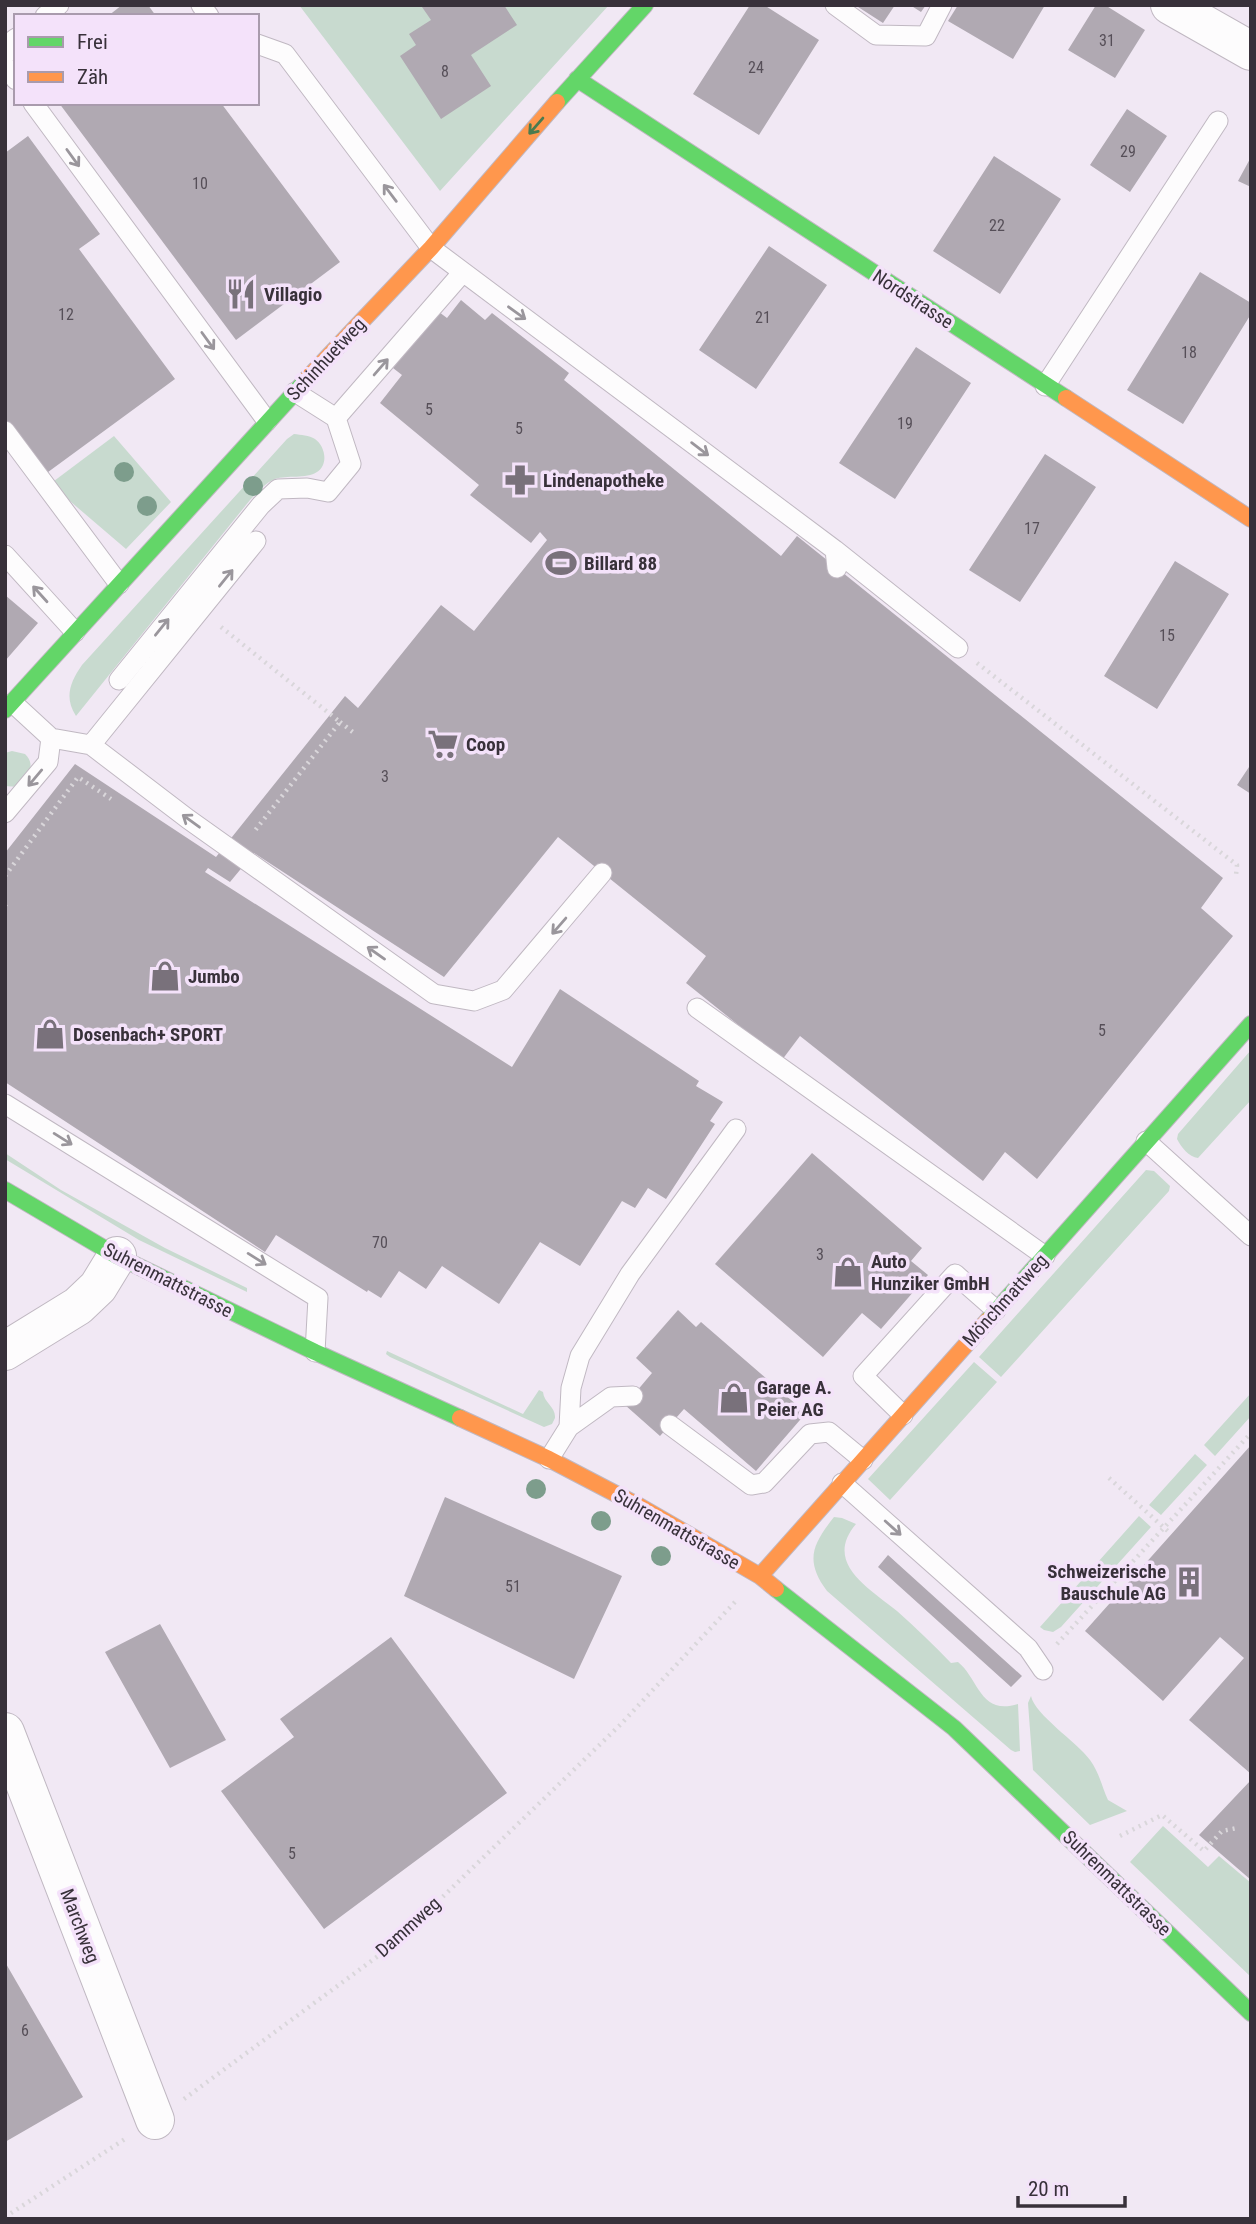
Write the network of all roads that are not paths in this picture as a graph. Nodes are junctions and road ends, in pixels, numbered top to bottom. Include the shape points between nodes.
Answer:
1 (645, 5) edge
2 (835, 5) edge
3 (942, 5) edge
4 (1170, 5) edge
5 (14, 40) edge
6 (259, 45) edge
7 (1251, 51) edge
8 (5, 55) edge
9 (577, 79) junction
10 (34, 105) edge
11 (1218, 121) dead end
12 (431, 248) junction
13 (463, 272) junction
14 (1045, 386) junction
15 (295, 392) junction
16 (336, 418) junction
17 (267, 421) junction
18 (5, 431) edge
19 (1251, 519) edge
20 (256, 541) dead end
21 (5, 555) edge
22 (119, 584) junction
23 (75, 632) junction
24 (958, 648) road end
25 (119, 680) dead end
26 (9, 706) edge
27 (51, 738) junction
28 (91, 745) junction
29 (5, 813) edge
30 (602, 873) dead end
31 (697, 1008) dead end
32 (1251, 1024) edge
33 (5, 1104) edge
34 (736, 1129) dead end
35 (1146, 1142) junction
36 (5, 1190) edge
37 (1251, 1236) edge
38 (117, 1256) junction
39 (1045, 1256) junction
40 (996, 1310) junction
41 (5, 1351) edge
42 (315, 1352) junction
43 (633, 1396) dead end
44 (903, 1415) junction
45 (670, 1425) dead end
46 (569, 1427) junction
47 (550, 1459) junction
48 (863, 1460) junction
49 (842, 1483) junction
50 (760, 1576) junction
51 (1041, 1667) road end
52 (5, 1732) edge
53 (1251, 2012) edge
54 (155, 2120) road end

1 - 9 street, Schinhuetweg
2 - 3 lane via 876,35 926,36
4 - 7 street
5 - 8 lane
12 -> 6 lane via 285,54
9 -> 12 street, Schinhuetweg
9 - 14 street, Nordstrasse
10 -> 17 lane
11 - 14 lane
12 - 13 lane
12 - 15 street, Schinhuetweg
16 -> 13 lane
13 -> 24 lane
14 - 19 street, Nordstrasse
15 - 16 lane
15 - 17 street, Schinhuetweg
25 -> 16 lane via 278,489 328,492 351,464
17 - 22 street, Schinhuetweg
18 - 22 lane
28 -> 20 lane
23 -> 21 lane
22 - 23 street, Schinhuetweg
23 - 26 street, Schinhuetweg
26 - 27 lane
27 - 28 lane
27 -> 29 lane via 48,762
30 -> 28 lane via 503,990 474,1001 434,994
31 - 39 lane
32 - 35 street, Mönchmattweg
33 -> 42 lane via 318,1298
34 - 46 lane via 630,1274 580,1356 570,1388
35 - 37 lane
35 - 39 street, Mönchmattweg
36 - 38 street, Suhrenmattstrasse
38 - 41 street via 98,1287 78,1306
38 - 42 street, Suhrenmattstrasse
39 - 40 street, Mönchmattweg
40 - 44 street, Mönchmattweg
40 - 44 lane via 955,1274 863,1376
42 - 47 street, Suhrenmattstrasse
43 - 46 lane via 611,1397
44 - 48 street, Mönchmattweg
45 - 48 lane via 751,1485 764,1483 810,1434 829,1432
46 - 47 lane
47 - 50 street, Suhrenmattstrasse
48 - 49 street, Mönchmattweg
49 - 50 street, Mönchmattweg
49 -> 51 lane via 1028,1648
50 - 53 street, Suhrenmattstrasse via 954,1728
52 - 54 street, Marchweg

